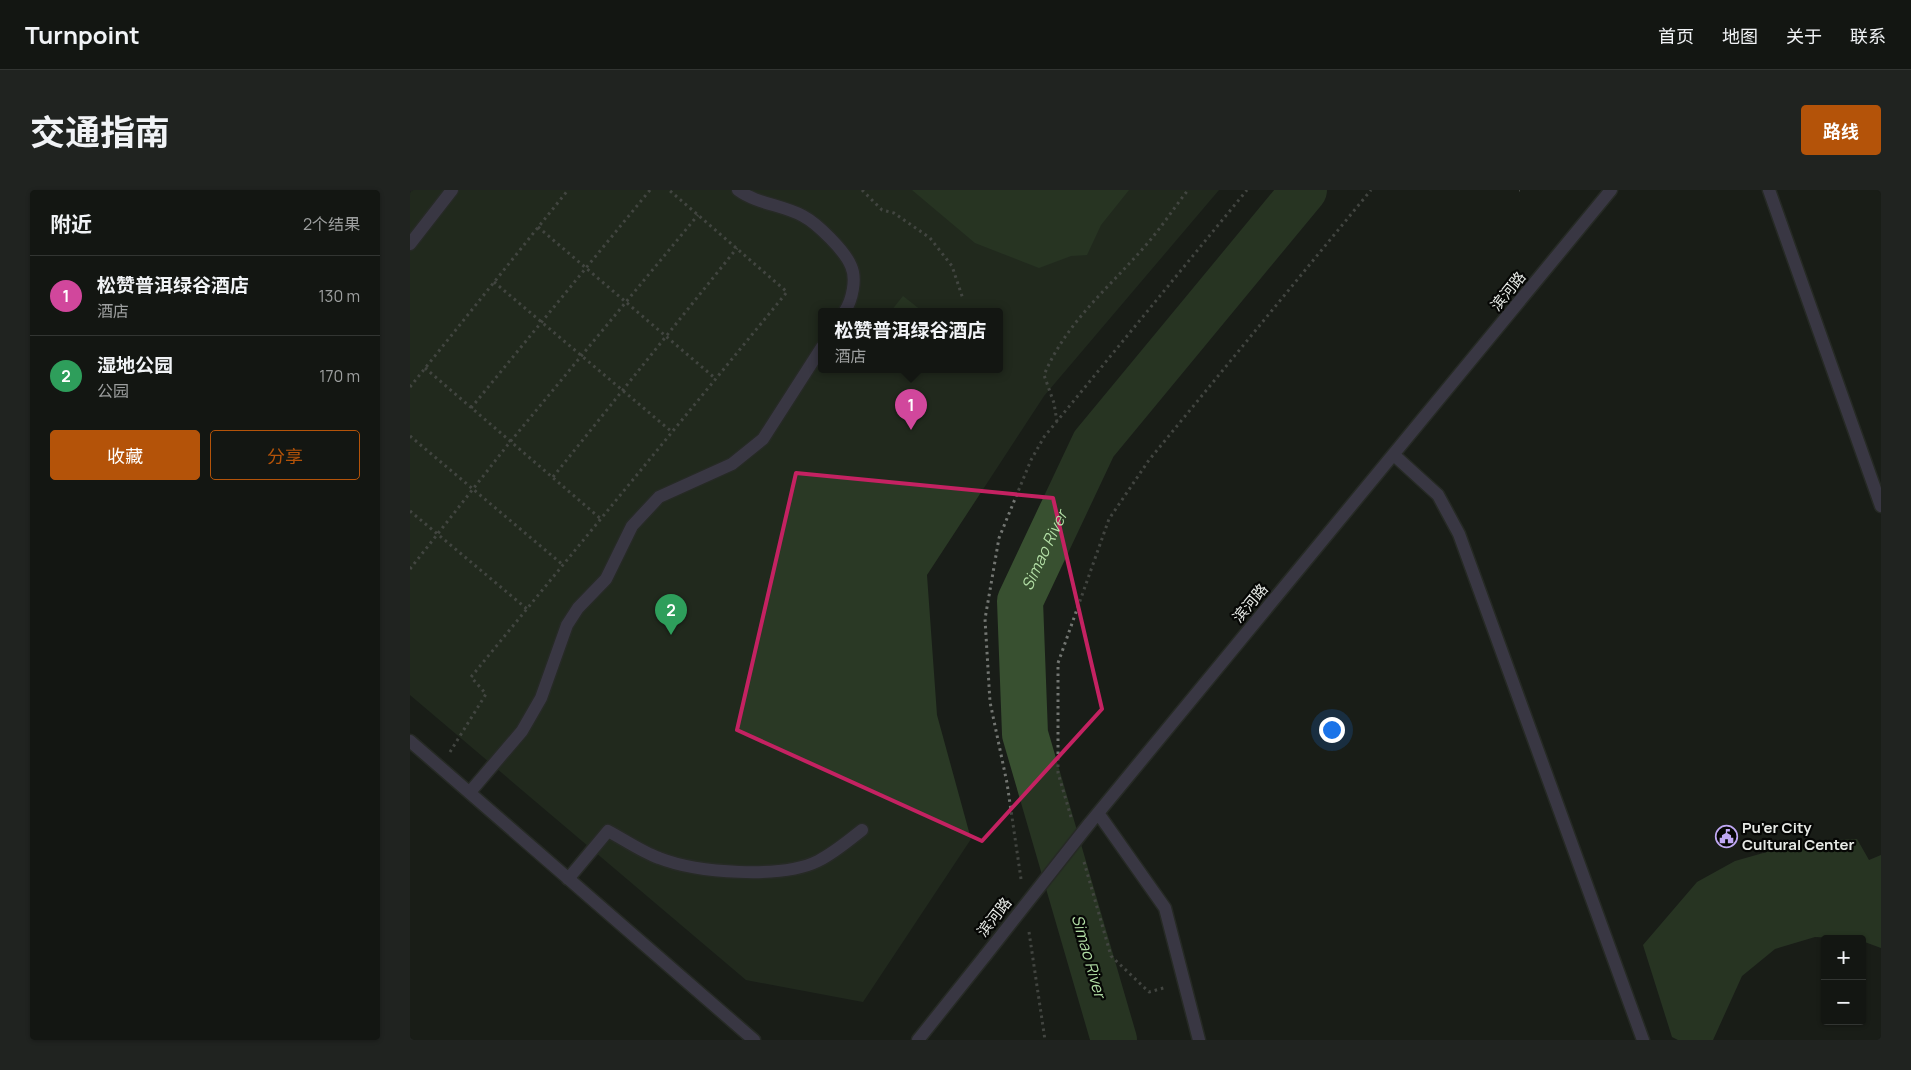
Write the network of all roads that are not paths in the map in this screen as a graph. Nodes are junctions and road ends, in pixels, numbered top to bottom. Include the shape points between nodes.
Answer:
1 (452, 190) edge
2 (738, 190) edge
3 (1611, 190) edge
4 (1769, 190) edge
5 (410, 244) edge
6 (846, 308) edge
7 (818, 353) edge
8 (1394, 455) junction
9 (1881, 506) edge
10 (410, 741) edge
11 (470, 792) junction
12 (1098, 813) junction
13 (862, 830) dead end
14 (568, 879) junction
15 (754, 1040) edge
16 (918, 1040) edge
17 (1198, 1040) edge
18 (1643, 1040) edge

1 - 5 street
2 - 6 street via 803,216 822,231 852,267 853,286
3 - 8 street, 滨河路
4 - 9 street
7 - 11 street via 763,439 732,464 659,497 632,526 606,579 566,625 542,698 522,731
8 - 12 street, 滨河路
8 - 18 street via 1438,495 1459,534
10 - 11 street
11 - 14 street
12 - 16 street, 滨河路, bridge
12 - 17 street via 1165,908
13 - 14 street via 817,862 754,872 703,869 659,858 608,831
14 - 15 street

